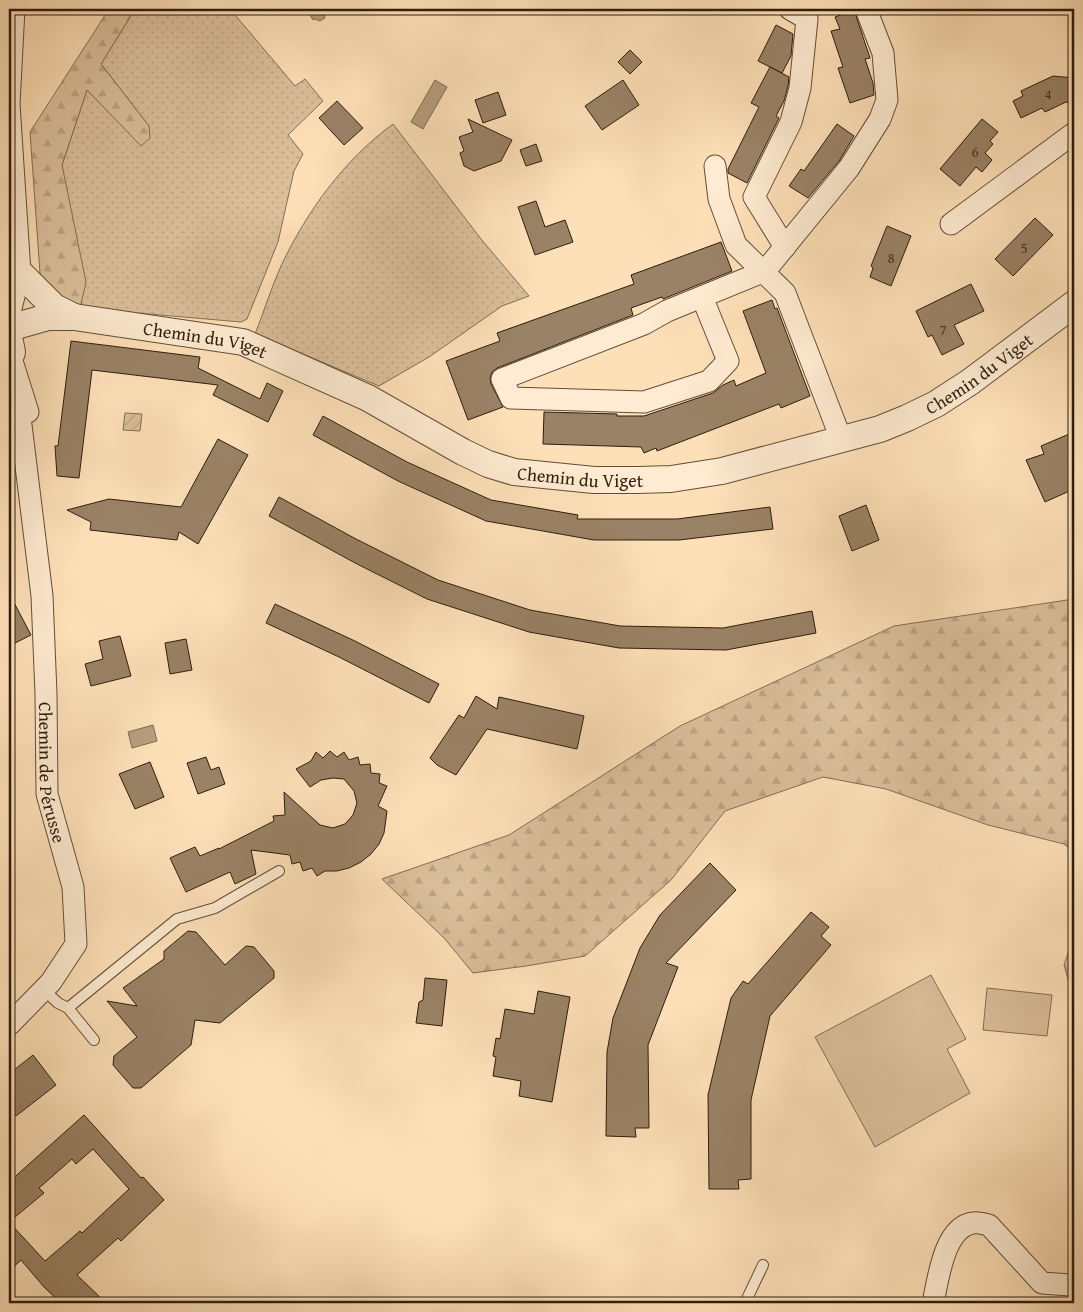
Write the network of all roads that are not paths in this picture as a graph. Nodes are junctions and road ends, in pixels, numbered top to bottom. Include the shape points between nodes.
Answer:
1 (14, 9) edge
2 (790, 9) edge
3 (866, 9) edge
4 (1074, 133) edge
5 (715, 166) dead end
6 (951, 224) dead end
7 (785, 247) junction
8 (765, 271) junction
9 (14, 281) edge
10 (702, 297) junction
11 (1074, 304) edge
12 (9, 316) edge
13 (74, 317) junction
14 (10, 346) edge
15 (9, 395) edge
16 (841, 438) junction
17 (31, 494) junction
18 (279, 872) dead end
19 (44, 990) junction
20 (68, 1008) junction
21 (9, 1025) edge
22 (94, 1040) dead end
23 (763, 1265) dead end
24 (1074, 1284) edge
25 (744, 1303) edge
26 (933, 1303) edge

1 - 9 street via 9,104
2 - 7 street via 807,19 800,88 791,122 754,197
3 - 7 street via 883,52 887,100 880,119 849,168
4 - 6 street
5 - 8 street via 719,199 736,244
7 - 8 street
8 - 10 street
8 - 16 street via 785,293
9 - 12 street
9 - 13 street
10 - 10 street via 644,324 502,379 511,398 644,402 708,381 728,361
11 - 16 street, Chemin du Viget via 936,404 880,429
13 - 14 street via 48,317
13 - 16 street, Chemin du Viget via 243,342 368,398 462,452 514,472 594,480 671,478 722,471
14 - 17 street, Chemin de Pérusse via 28,412
15 - 17 street, Chemin de Pérusse via 20,417
17 - 19 street, Chemin de Pérusse via 42,596 47,794 73,887 76,944
18 - 20 lane via 215,908 178,919
19 - 20 lane
19 - 21 street, Chemin de Pérusse
20 - 22 lane
23 - 25 lane
24 - 26 street via 1042,1283 989,1225 974,1223 961,1228 944,1252

